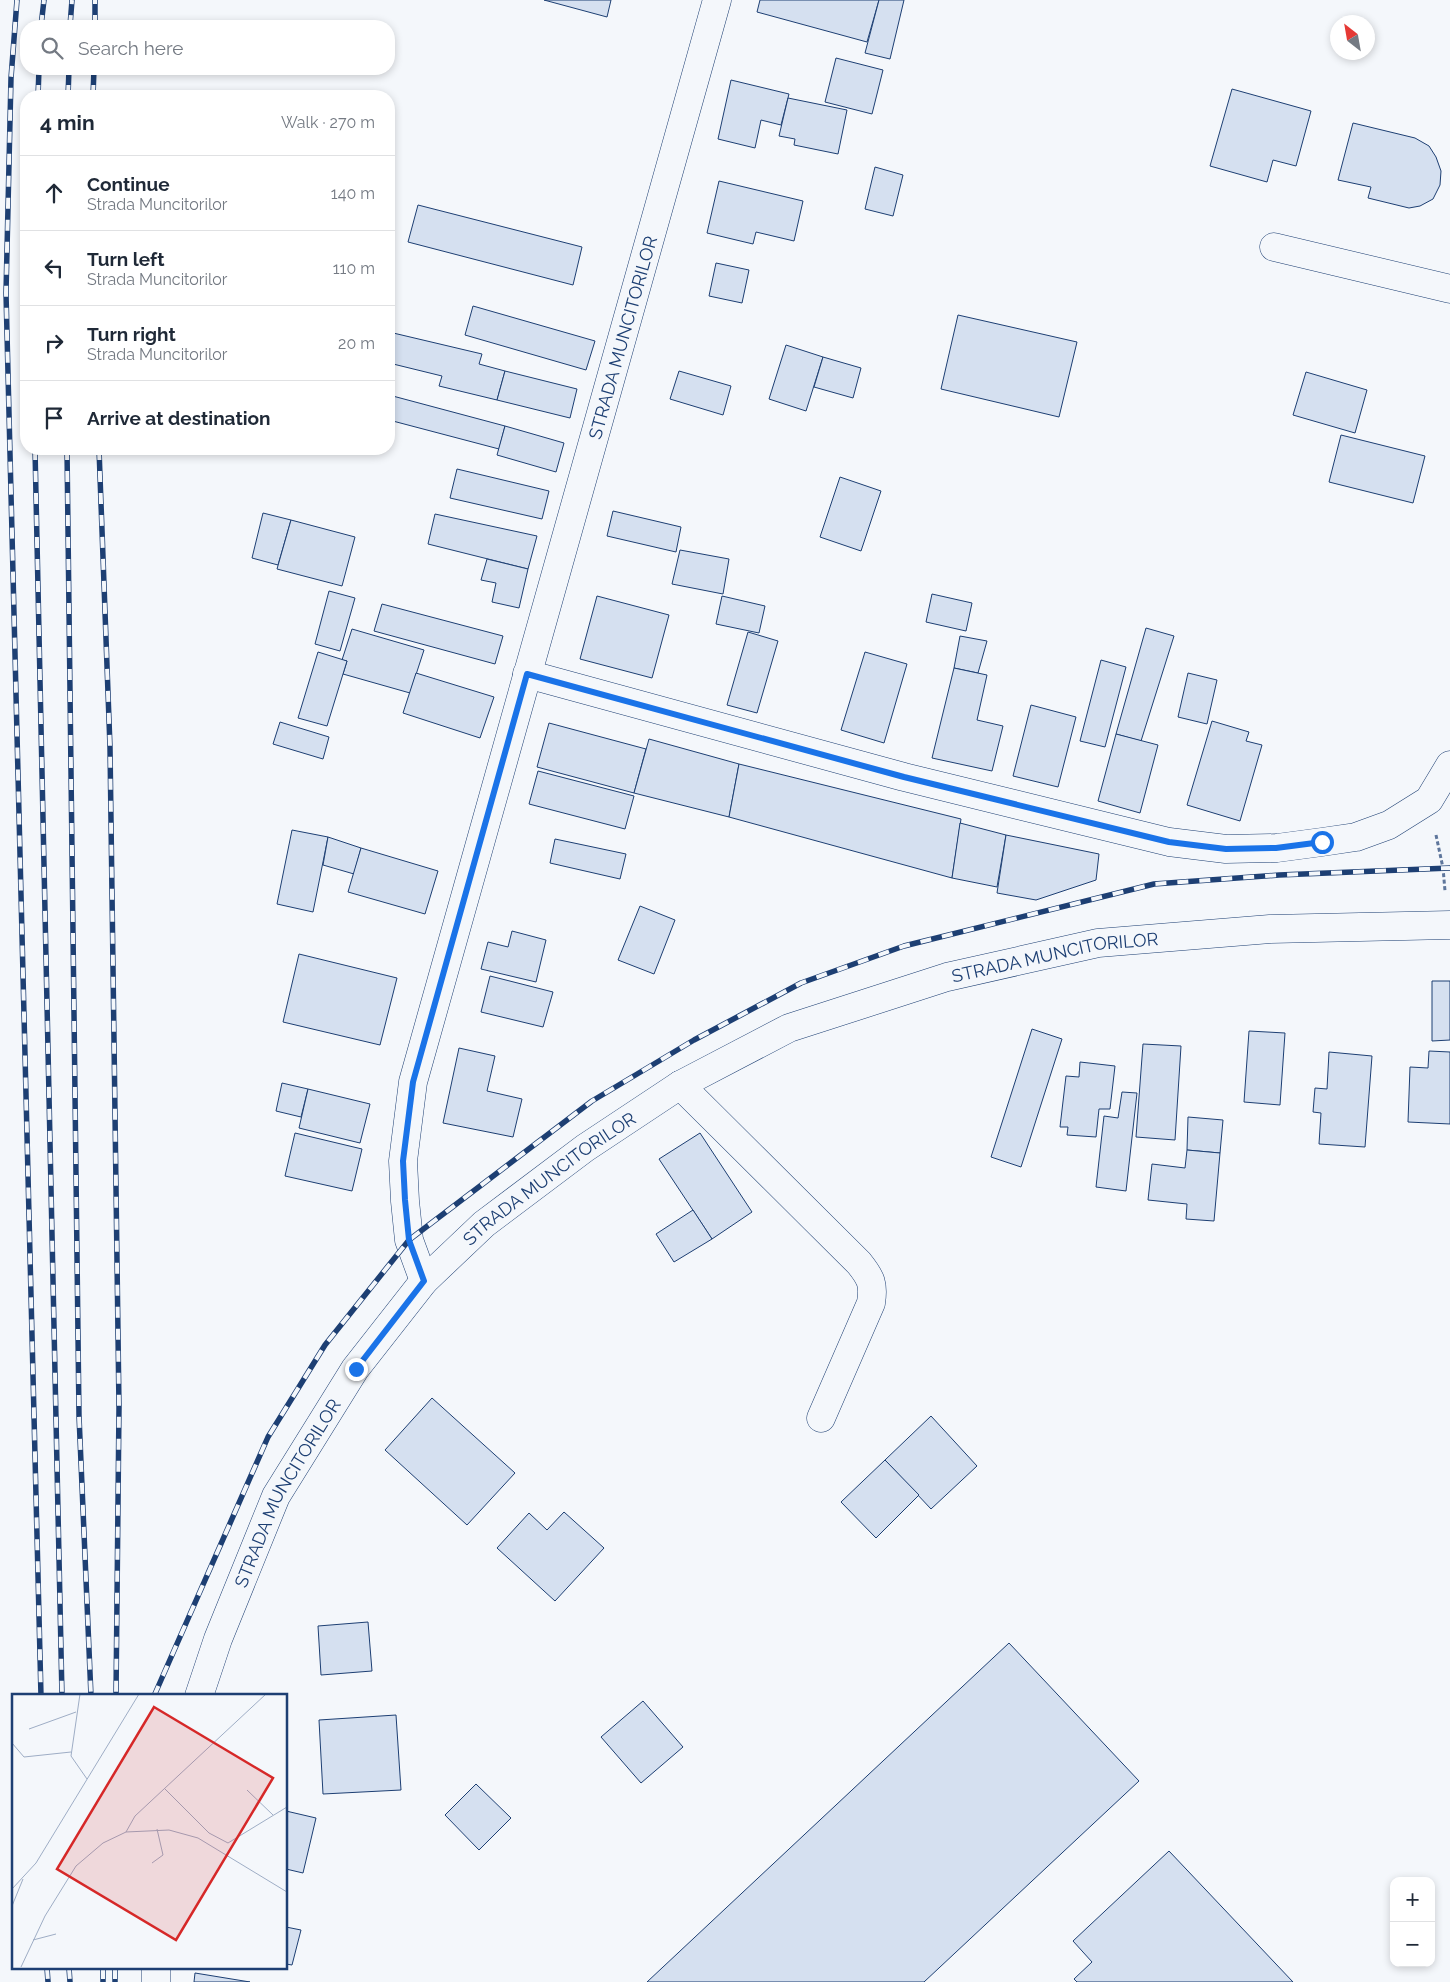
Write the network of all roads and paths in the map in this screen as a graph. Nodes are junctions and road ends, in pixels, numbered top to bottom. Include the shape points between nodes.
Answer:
1 (717, 0) edge
2 (1274, 247) dead end
3 (1450, 289) edge
4 (527, 674) junction
5 (1450, 765) edge
6 (1429, 800) junction
7 (1449, 925) edge
8 (680, 1085) junction
9 (424, 1281) junction
10 (821, 1418) dead end
11 (200, 1694) edge

1 - 4 street, STRADA MUNCITORILOR
2 - 3 street
4 - 6 street via 904,777 1169,842 1226,849 1276,848 1356,837 1389,826
4 - 9 street, STRADA MUNCITORILOR via 413,1082 403,1161 405,1200 409,1240
5 - 6 street
6 - 7 path via 1443,868
7 - 8 street, STRADA MUNCITORILOR via 1270,929 1098,943 947,977 790,1028
8 - 9 street, STRADA MUNCITORILOR via 585,1148 484,1224
8 - 10 street via 868,1274 873,1287 871,1303
9 - 11 street, STRADA MUNCITORILOR via 356,1369 276,1496 218,1639

